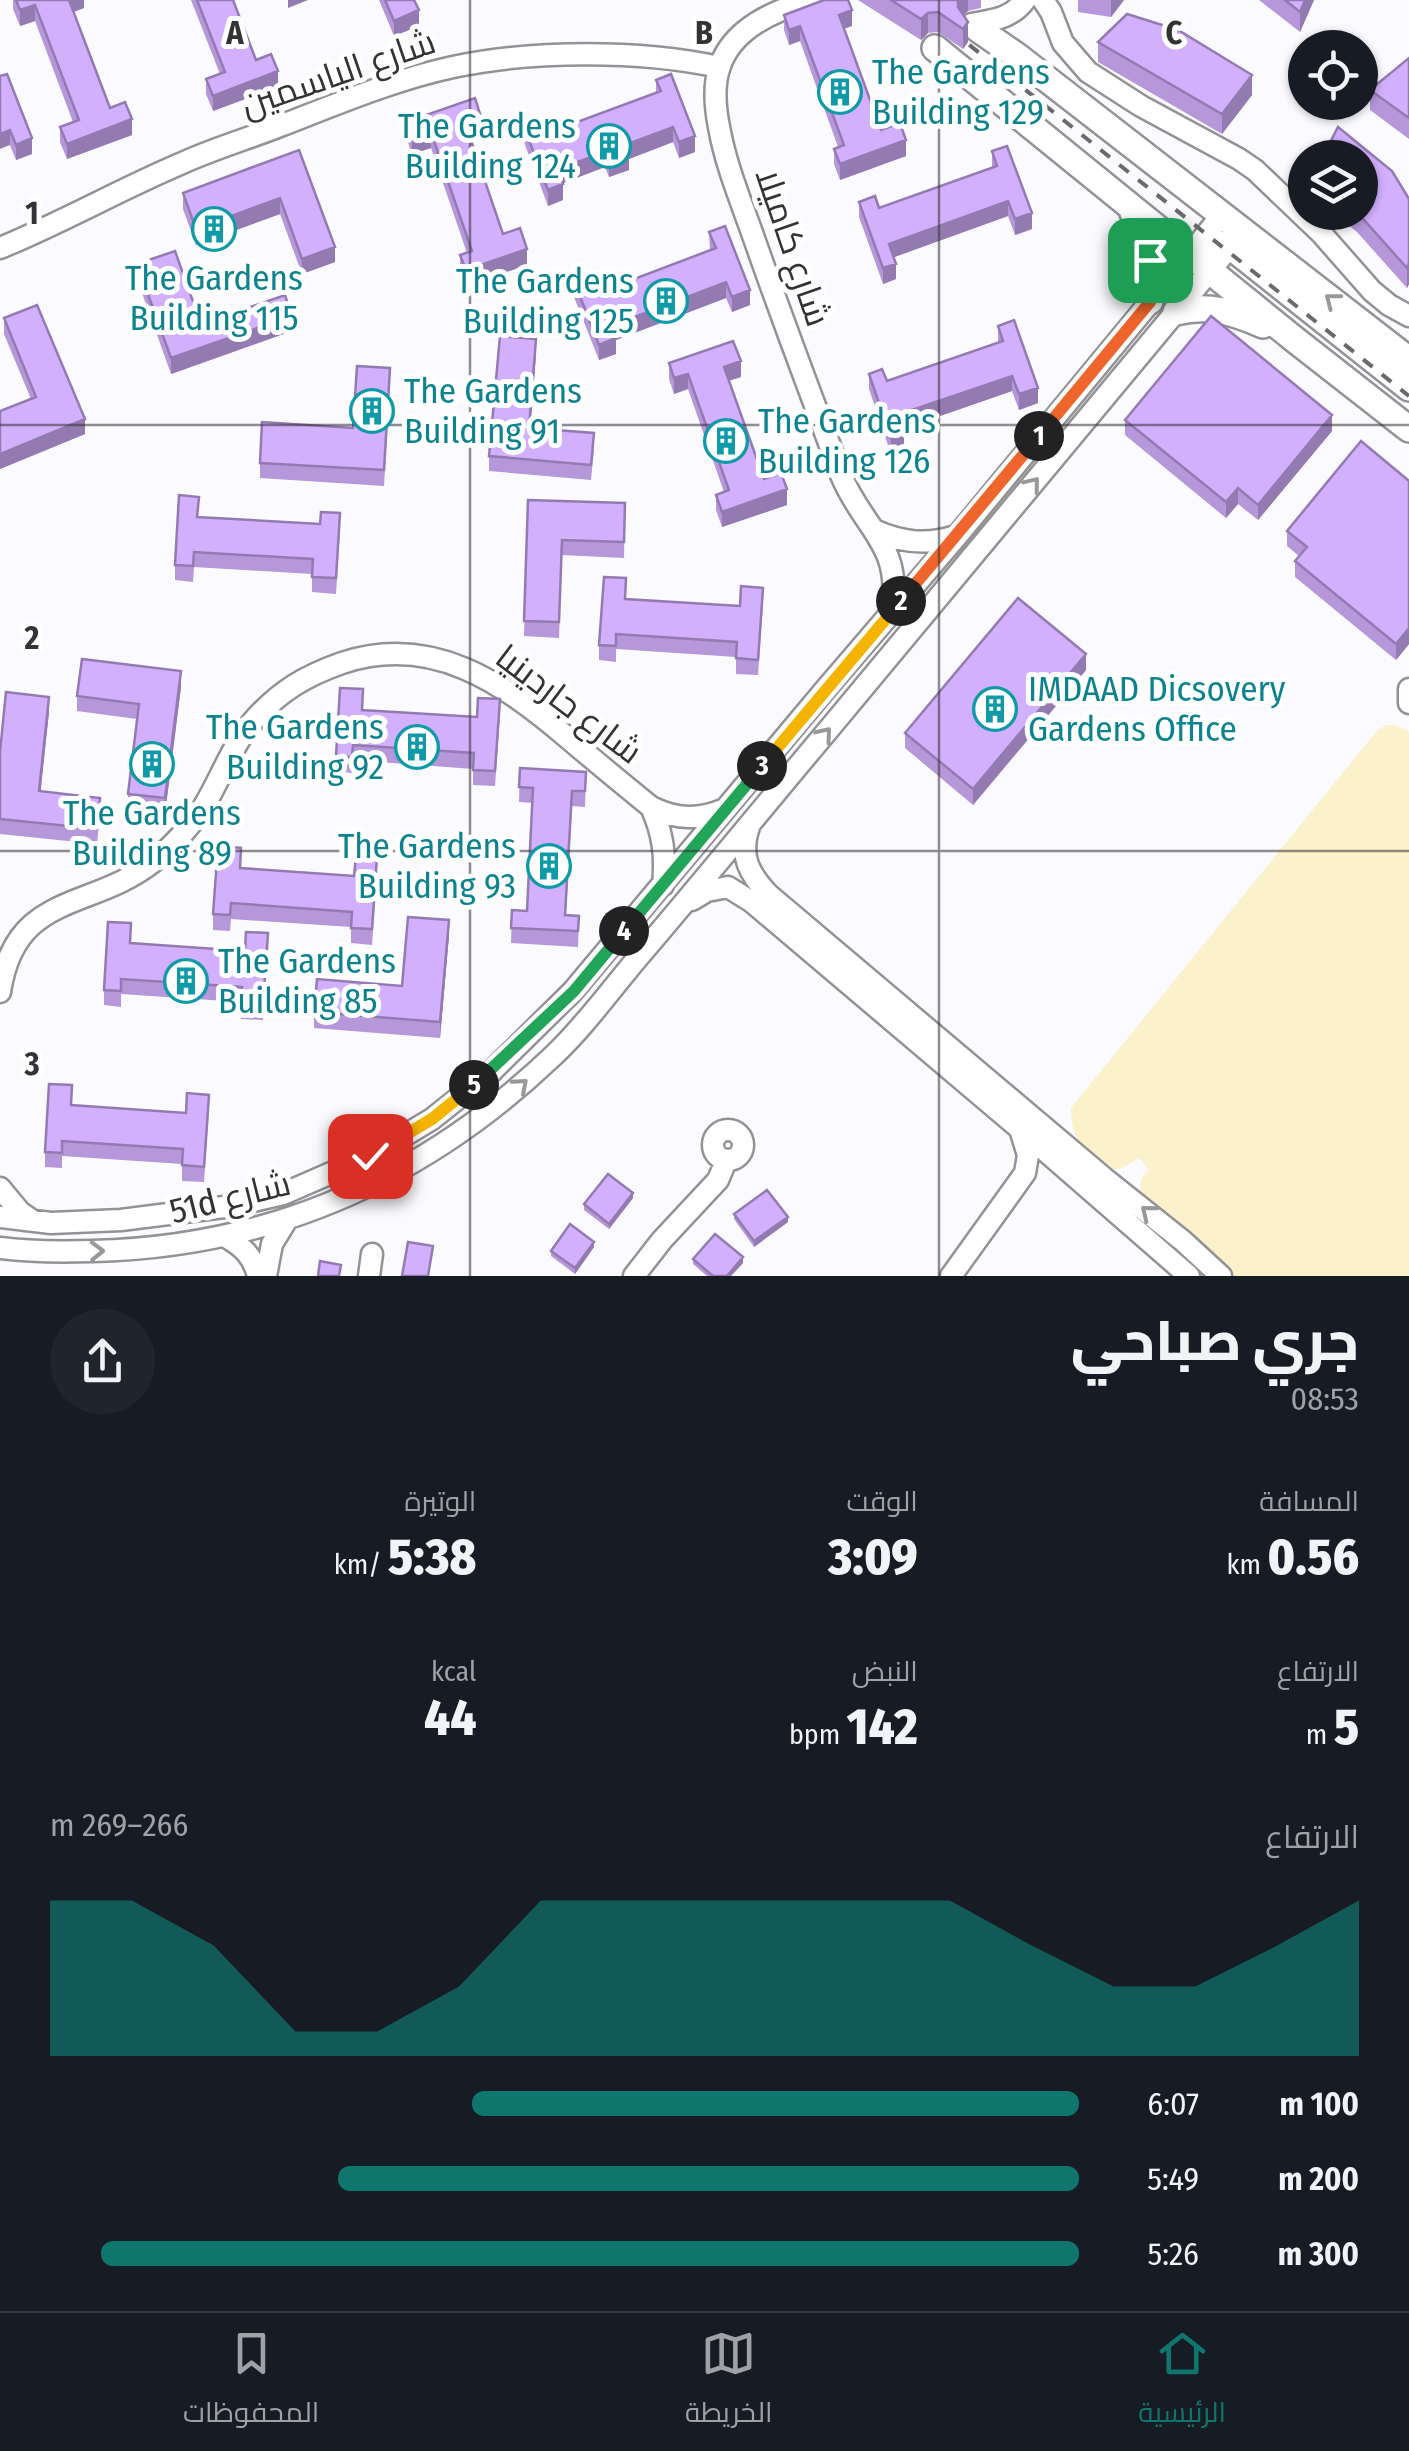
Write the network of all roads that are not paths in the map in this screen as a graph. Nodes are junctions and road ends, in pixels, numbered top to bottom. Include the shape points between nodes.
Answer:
1 (1043, 0) edge
2 (800, 2) edge
3 (1021, 5) edge
4 (975, 26) joint
5 (935, 48) dead end
6 (1017, 56) junction
7 (719, 67) junction
8 (1034, 129) junction
9 (1128, 204) junction
10 (1222, 215) junction
11 (1237, 239) junction
12 (1196, 246) junction
13 (0, 248) edge
14 (1210, 271) junction
15 (1150, 302) junction
16 (1176, 312) junction
17 (1409, 316) edge
18 (1294, 339) junction
19 (1409, 360) edge
20 (1409, 388) edge
21 (1409, 429) edge
22 (876, 531) junction
23 (957, 536) junction
24 (891, 613) junction
25 (1409, 689) edge
26 (1409, 703) edge
27 (651, 808) junction
28 (727, 808) junction
29 (749, 825) junction
30 (663, 884) junction
31 (681, 907) junction
32 (0, 992) edge
33 (1019, 1128) junction
34 (726, 1161) dead end
35 (1075, 1176) junction
36 (1020, 1182) junction
37 (0, 1188) edge
38 (193, 1212) junction
39 (0, 1217) edge
40 (286, 1221) junction
41 (35, 1222) junction
42 (226, 1236) junction
43 (0, 1248) edge
44 (141, 1250) junction
45 (372, 1254) dead end
46 (258, 1276) edge
47 (266, 1276) edge
48 (369, 1276) edge
49 (634, 1276) edge
50 (952, 1276) edge
51 (1189, 1276) edge
52 (1221, 1276) edge

1 - 17 street via 1063,43 1088,72 1256,170 1372,291
2 - 7 street via 743,33
3 - 4 street
3 - 6 street
4 - 6 main road
5 - 8 main road
6 - 10 main road
7 - 13 street, شارع الياسمين via 593,56 448,68 180,163
7 - 22 street, شارع كاميلا via 718,126 735,183 841,476
8 - 9 main road
8 - 12 main road via 1077,147
9 - 12 main road
9 - 15 main road via 1146,240
10 - 11 main road
10 - 12 street, 51d شارع
11 - 12 main road
11 - 14 street, 51d شارع
19 -> 11 main road
11 - 20 main road
12 - 14 main road
12 - 15 street, 51d شارع
14 - 16 street, 51d شارع
14 - 18 main road
15 - 23 street, 51d شارع
16 - 18 main road via 1224,310
29 -> 16 street, 51d شارع
18 - 21 main road
22 - 23 street via 920,542
22 - 24 street, شارع كاميلا via 893,573
23 - 24 street, 51d شارع
24 - 28 street, 51d شارع
25 - 26 street
27 - 28 street, شارع جاردينيا via 688,818
27 - 30 street, شارع جاردينيا via 664,844
27 - 32 street, شارع جاردينيا via 512,693 469,670 408,655 353,660 297,681 252,722 206,803 150,865 34,922 7,960
28 - 30 street, 51d شارع
29 - 31 street, 51d شارع
52 -> 29 street via 754,880 746,866
30 - 38 street, 51d شارع via 560,1005 432,1119 318,1180
31 - 33 street via 707,891 736,890
40 -> 31 street, 51d شارع via 424,1156 518,1089 557,1053
33 - 35 street
33 - 36 street via 1028,1156
34 - 49 street via 718,1180
35 - 36 street via 1044,1172
35 - 51 street
36 - 50 street
37 - 41 street
38 - 41 street, 51d شارع
38 - 44 street via 140,1225 132,1238
39 - 41 street, 51d شارع
40 - 42 street, 51d شارع
40 - 47 street via 272,1244
42 - 44 street, 51d شارع
42 - 46 street via 248,1252
43 -> 44 street, 51d شارع
45 - 48 street

